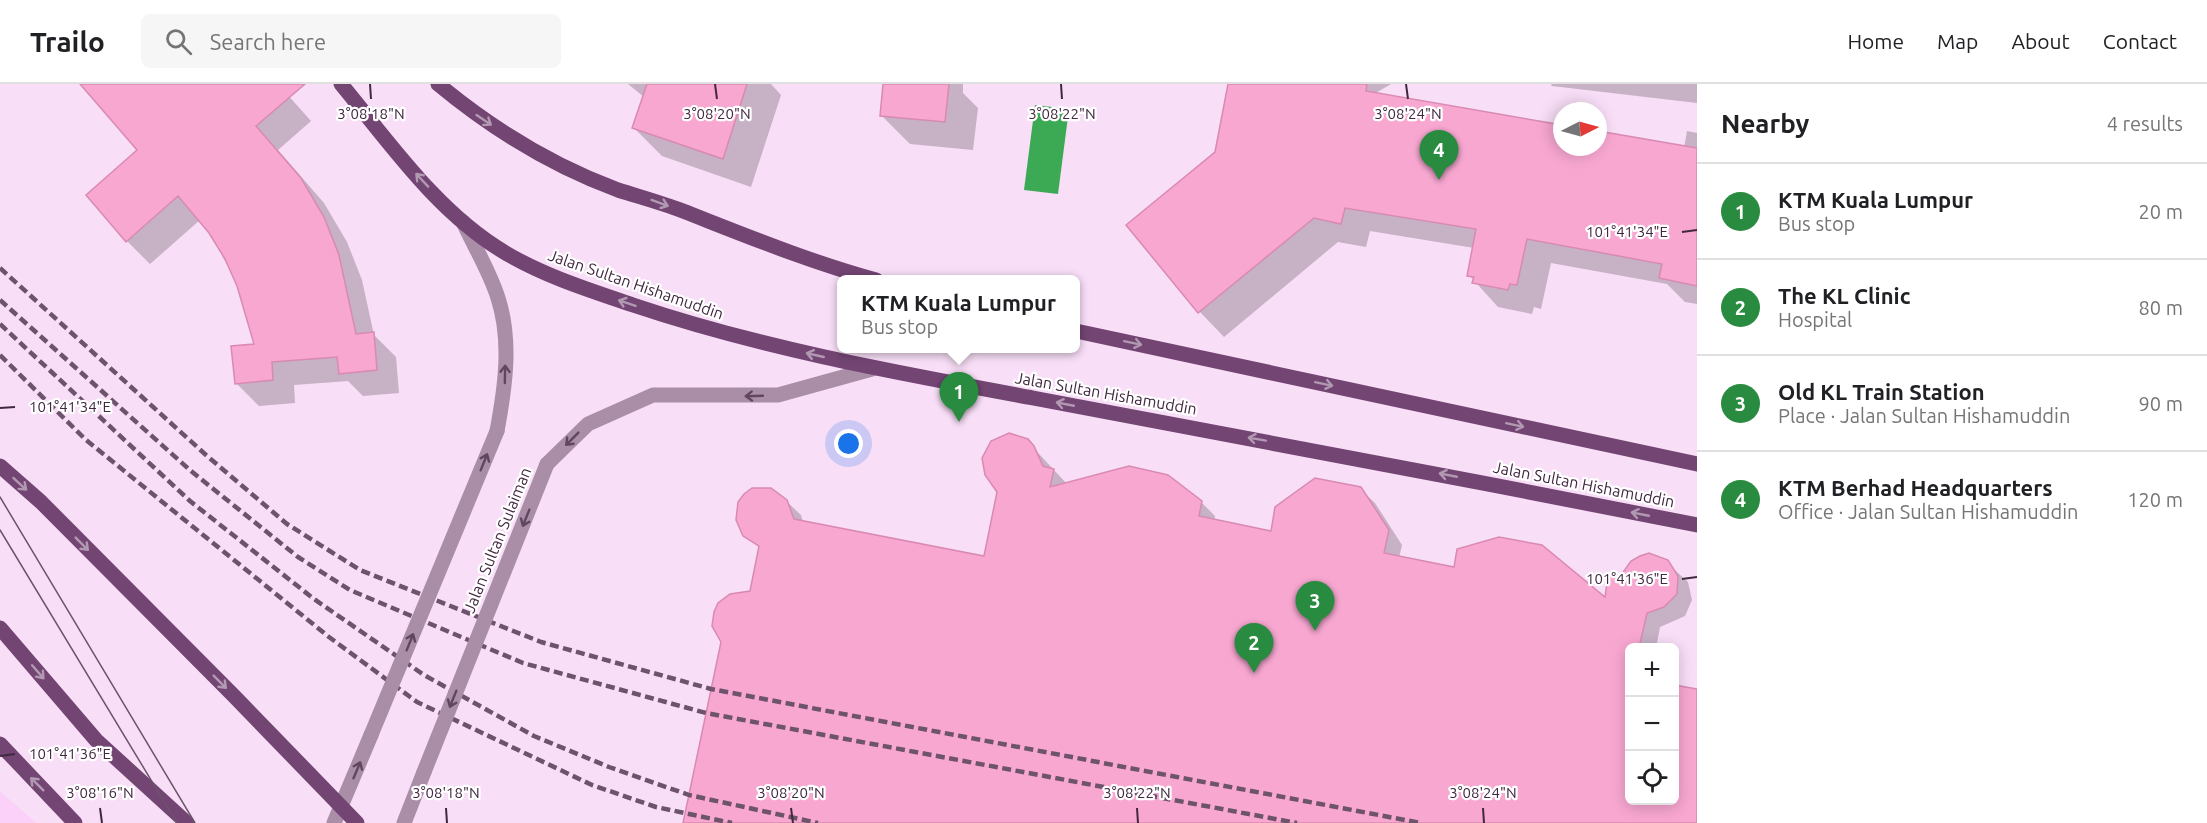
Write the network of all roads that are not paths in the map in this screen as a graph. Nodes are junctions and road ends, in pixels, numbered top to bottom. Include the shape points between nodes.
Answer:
1 (341, 84) edge
2 (438, 84) edge
3 (463, 222) junction
4 (860, 275) edge
5 (1080, 332) edge
6 (872, 369) junction
7 (1697, 464) edge
8 (0, 466) edge
9 (1697, 525) edge
10 (0, 628) edge
11 (0, 744) edge
12 (342, 805) junction
13 (75, 823) edge
14 (187, 823) edge
15 (334, 823) edge
16 (357, 823) edge
17 (404, 823) edge

3 -> 1 main road, Jalan Sultan Hishamuddin via 420,179
2 -> 4 main road via 483,121 553,160 617,189 827,267
6 -> 3 main road, Jalan Sultan Hishamuddin via 704,329 602,295 530,266
12 -> 3 street, bridge via 497,431 505,384 503,320 498,297
5 -> 7 main road
9 -> 6 main road, Jalan Sultan Hishamuddin
6 -> 17 street, Jalan Sultan Sulaiman, bridge via 778,395 653,395 588,424 547,464
8 -> 12 main road
10 -> 14 main road via 96,741
13 -> 11 main road
12 - 15 street
12 - 16 main road

